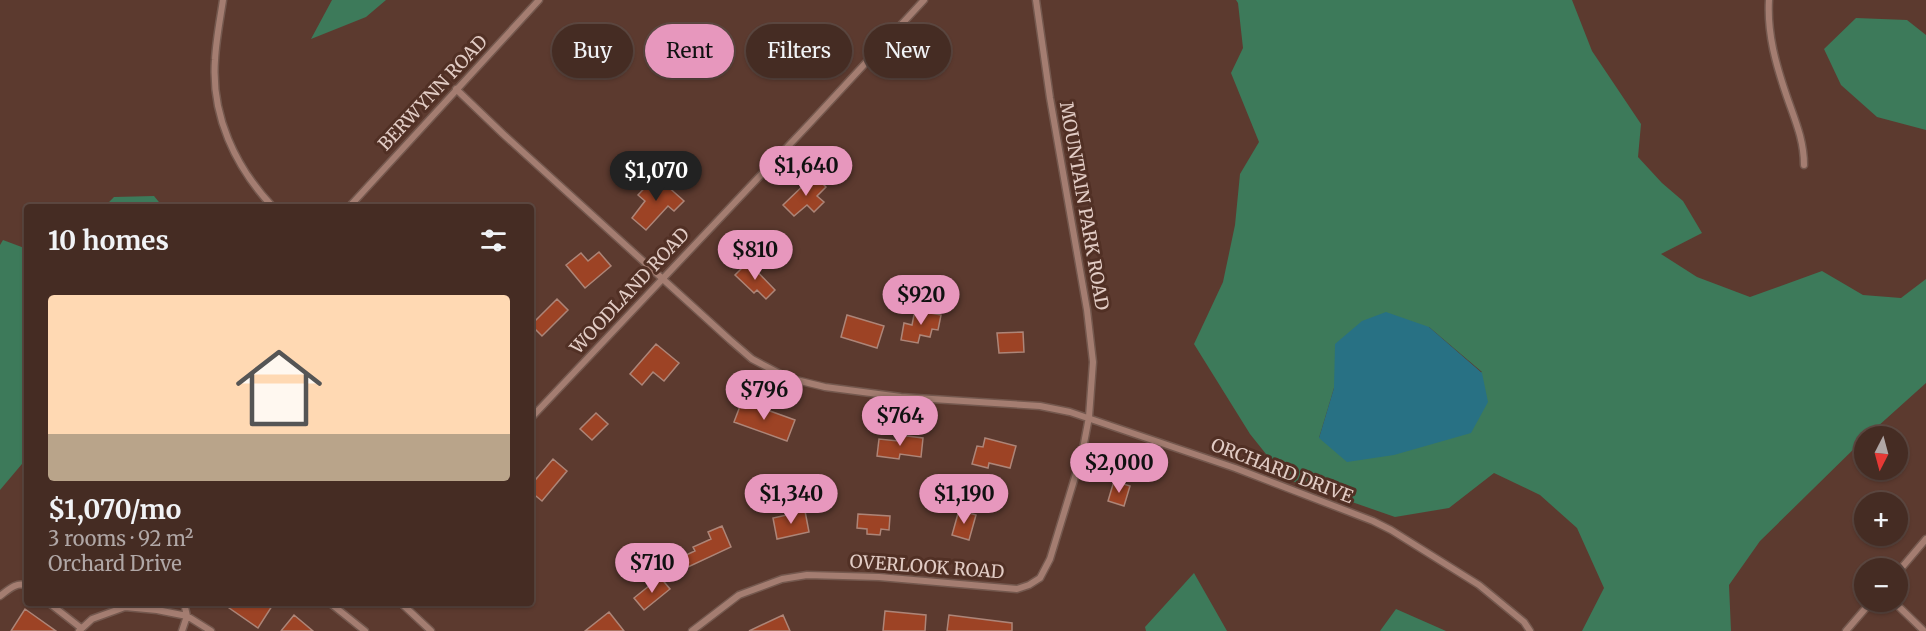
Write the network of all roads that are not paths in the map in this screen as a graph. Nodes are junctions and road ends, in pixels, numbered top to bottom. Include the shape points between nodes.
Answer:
1 (223, 0) edge
2 (539, 0) edge
3 (924, 0) edge
4 (1036, 0) edge
5 (1769, 0) edge
6 (456, 89) junction
7 (1804, 165) dead end
8 (270, 204) edge
9 (353, 204) edge
10 (661, 279) junction
11 (534, 415) edge
12 (1089, 417) junction
13 (1926, 539) edge
14 (1908, 560) edge
15 (24, 584) edge
16 (0, 596) edge
17 (52, 606) edge
18 (185, 606) edge
19 (334, 606) edge
20 (404, 606) edge
21 (1862, 612) edge
22 (1904, 612) edge
23 (187, 616) junction
24 (80, 630) edge
25 (182, 631) edge
26 (211, 631) edge
27 (365, 631) edge
28 (431, 631) edge
29 (692, 631) edge
30 (1530, 631) edge
31 (1845, 631) edge
32 (1924, 631) edge

1 - 8 street via 214,61 215,96 238,163
2 - 6 street, BERWYNN ROAD
3 - 10 street, WOODLAND ROAD
4 - 12 street, MOUNTAIN PARK ROAD via 1087,310 1093,362
5 - 7 street via 1772,48 1801,134
6 - 9 street, BERWYNN ROAD
6 - 10 street, ORCHARD DRIVE
10 - 11 street, WOODLAND ROAD
10 - 12 street, ORCHARD DRIVE via 752,359 788,378 901,397 1040,406
12 - 29 street, OVERLOOK ROAD via 1050,560 1040,578 1029,585 1017,590 879,577 807,575 782,579 739,595
12 - 30 street, ORCHARD DRIVE via 1235,468 1388,529 1479,585
13 - 14 street
15 - 16 street via 16,584
17 - 24 street
18 - 23 street
19 - 27 street
20 - 28 street
21 - 31 street
22 - 32 street
23 - 24 street via 125,607 92,619
23 - 25 street
23 - 26 street

